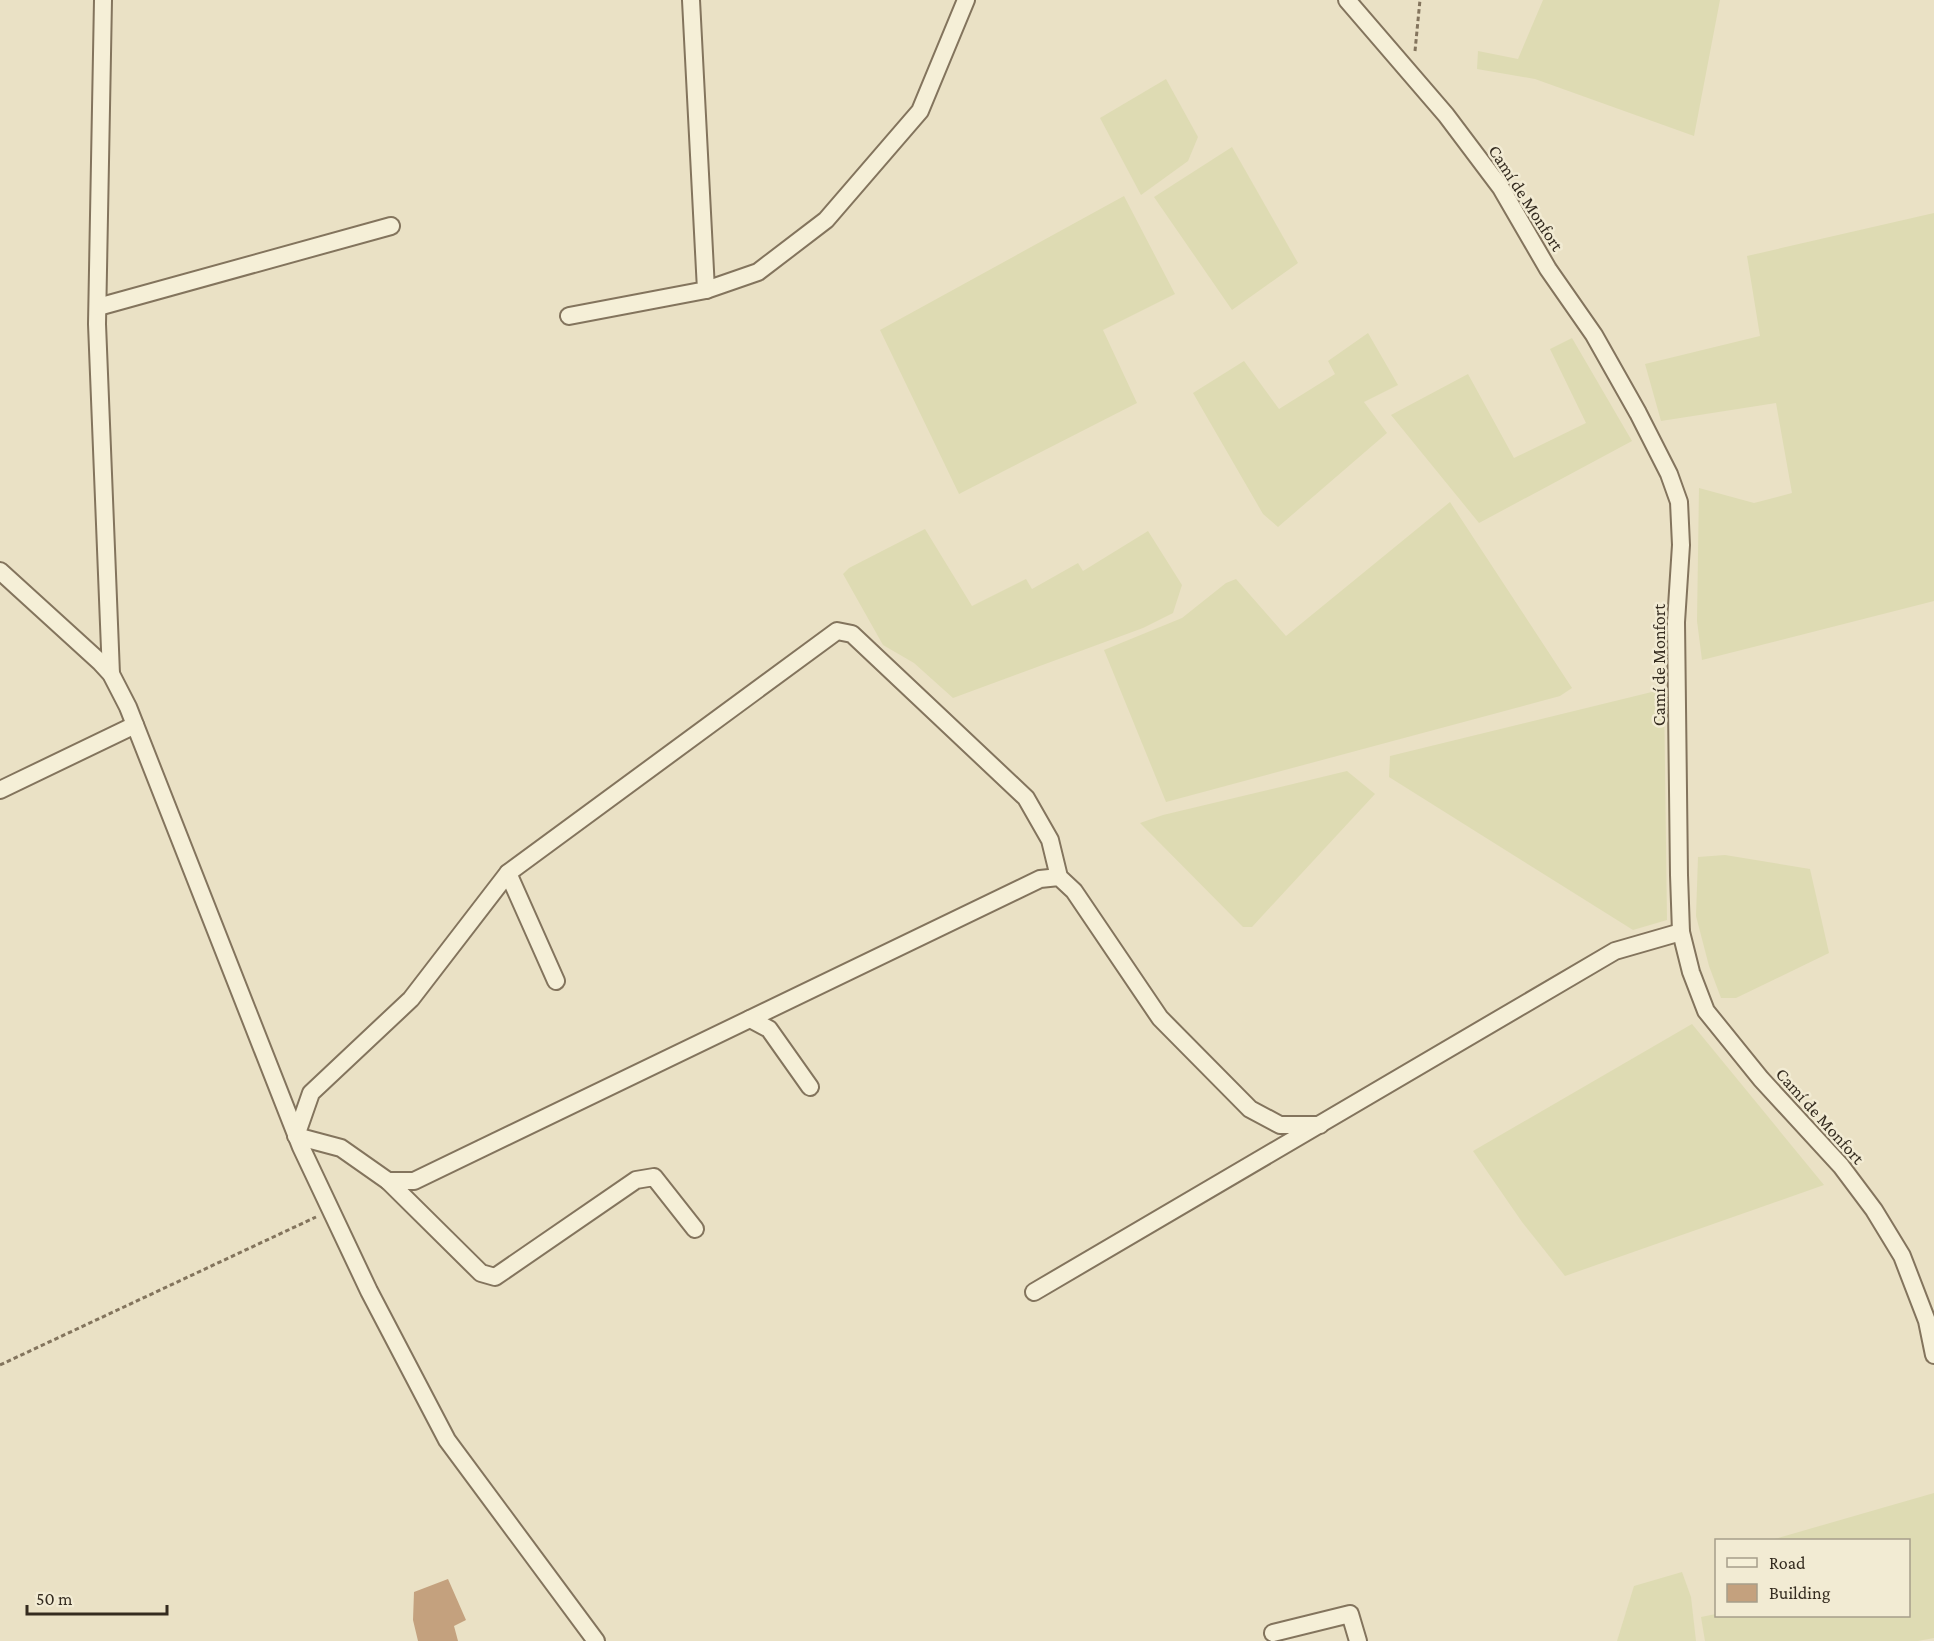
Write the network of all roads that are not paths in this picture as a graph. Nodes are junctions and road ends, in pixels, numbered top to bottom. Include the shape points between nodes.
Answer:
1 (103, 0) edge
2 (691, 0) edge
3 (966, 0) edge
4 (1347, 0) edge
5 (391, 226) dead end
6 (706, 290) junction
7 (98, 307) junction
8 (569, 316) dead end
9 (0, 571) edge
10 (111, 674) junction
11 (135, 725) junction
12 (0, 790) edge
13 (508, 873) junction
14 (1059, 877) junction
15 (1681, 932) junction
16 (556, 981) dead end
17 (750, 1019) junction
18 (810, 1087) dead end
19 (1320, 1125) junction
20 (296, 1136) junction
21 (388, 1181) junction
22 (695, 1229) dead end
23 (1034, 1292) dead end
24 (1934, 1355) edge
25 (1273, 1633) dead end
26 (596, 1641) edge
27 (1358, 1641) edge

1 - 7 street
2 - 6 street
3 - 6 street via 920,111 826,220 758,272
4 - 15 street, Camí de Monfort via 1446,115 1501,188 1548,269 1594,335 1669,474 1679,502 1682,545 1676,622
5 - 7 street
6 - 8 street
7 - 10 street
9 - 10 street
10 - 11 street
11 - 12 street
11 - 20 street
13 - 14 street via 837,631 852,634 1026,798 1050,840
13 - 16 street
13 - 20 street via 411,999 311,1093
14 - 17 street via 1040,879
14 - 19 street via 1074,891 1160,1018 1250,1109 1280,1125
15 - 19 street via 1615,951
15 - 24 street, Camí de Monfort via 1696,990 1706,1011 1761,1079 1841,1166 1902,1256 1927,1321
17 - 18 street via 769,1029
17 - 21 street via 414,1181
19 - 23 street
20 - 21 street via 341,1148
20 - 26 street via 399,1351 447,1440
21 - 22 street via 481,1273 495,1276 636,1180 654,1177
25 - 27 street via 1350,1614

